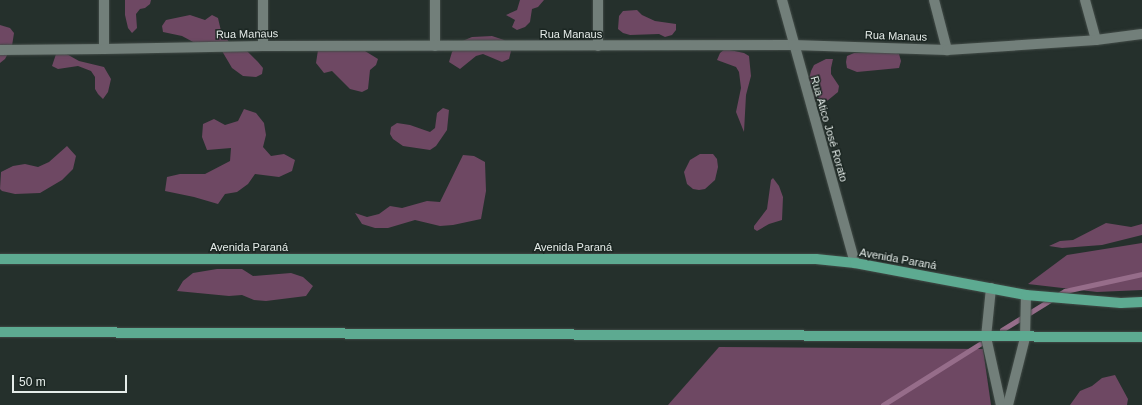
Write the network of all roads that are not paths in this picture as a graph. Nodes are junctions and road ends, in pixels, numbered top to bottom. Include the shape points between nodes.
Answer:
1 (104, 0) edge
2 (263, 0) edge
3 (435, 0) edge
4 (598, 0) edge
5 (782, 0) edge
6 (934, 0) edge
7 (1085, 0) edge
8 (1142, 34) edge
9 (1096, 40) junction
10 (793, 45) junction
11 (263, 46) junction
12 (435, 46) junction
13 (598, 46) junction
14 (0, 50) edge
15 (104, 50) junction
16 (947, 50) junction
17 (0, 259) edge
18 (855, 263) junction
19 (991, 288) junction
20 (1026, 295) junction
21 (1142, 302) edge
22 (0, 332) edge
23 (986, 337) junction
24 (1142, 337) edge
25 (1025, 338) junction
26 (1001, 405) edge
27 (1008, 405) edge

1 - 15 street
2 - 11 street
3 - 12 street
4 - 13 street
5 - 10 street, Rua Atico José Rorato
6 - 16 street
7 - 9 street
8 - 9 street, Rua Manaus
9 - 16 street, Rua Manaus
10 - 13 street, Rua Manaus
10 - 16 street, Rua Manaus
10 - 18 street, Rua Atico José Rorato
11 - 12 street, Rua Manaus
11 - 15 street, Rua Manaus
12 - 13 street, Rua Manaus
14 - 15 street, Rua Manaus
17 - 18 main road, Avenida Paraná via 816,259
18 - 19 main road, Avenida Paraná
19 - 20 main road, Avenida Paraná
19 - 23 street
20 - 21 main road, Avenida Paraná
20 - 25 street
22 - 23 main road
23 - 25 main road
23 - 26 street
24 - 25 main road
25 - 27 street

